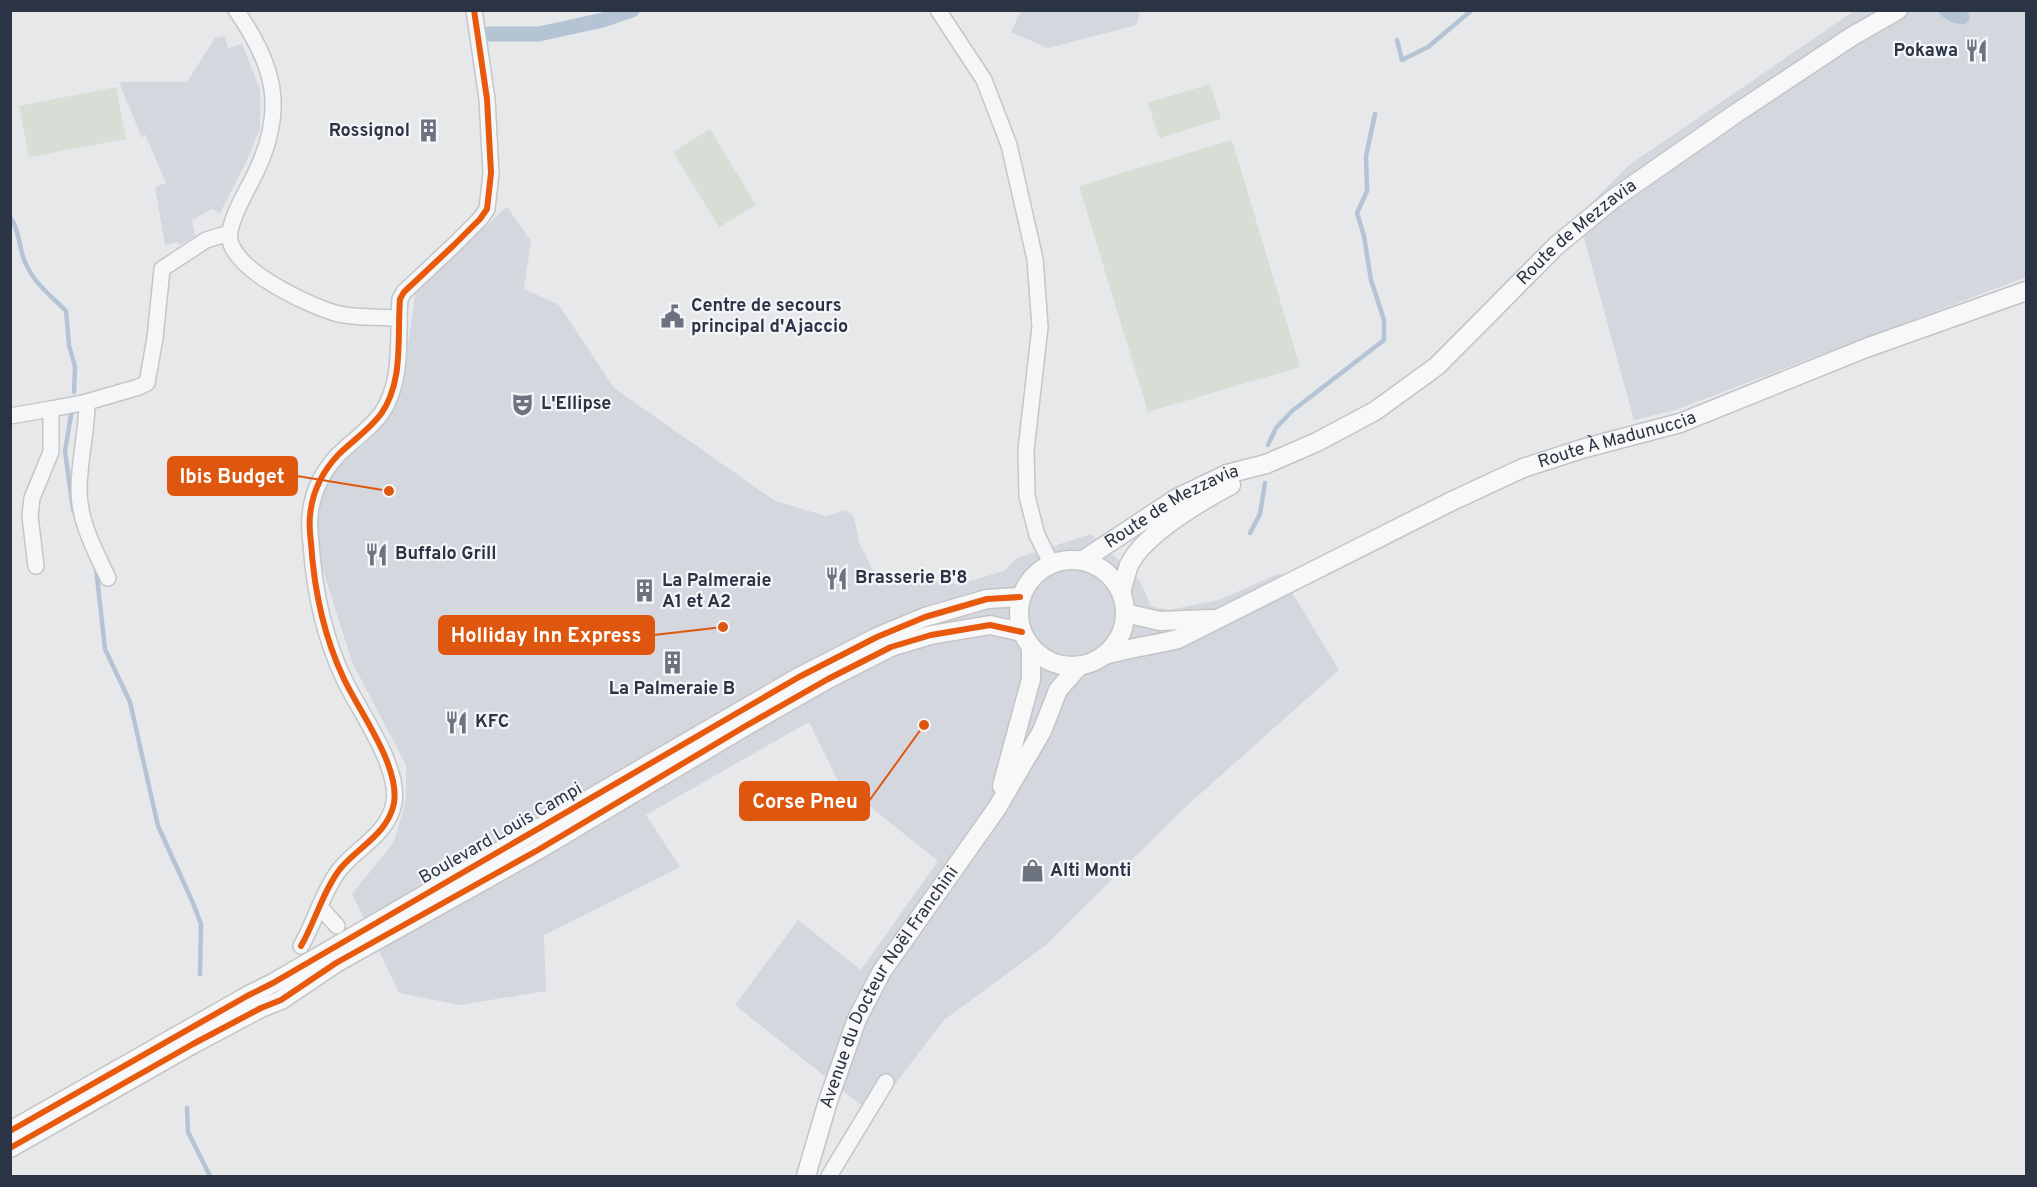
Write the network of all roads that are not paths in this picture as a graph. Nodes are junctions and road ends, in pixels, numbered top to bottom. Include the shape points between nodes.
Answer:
1 (236, 10) edge
2 (474, 10) edge
3 (938, 10) edge
4 (1898, 10) edge
5 (229, 233) junction
6 (2026, 291) edge
7 (399, 318) junction
8 (87, 402) junction
9 (51, 409) junction
10 (10, 416) edge
11 (1266, 464) junction
12 (1083, 560) junction
13 (1051, 563) junction
14 (36, 566) dead end
15 (108, 578) dead end
16 (1121, 592) junction
17 (1020, 597) junction
18 (1125, 613) junction
19 (1220, 618) junction
20 (1022, 632) junction
21 (1031, 648) junction
22 (1105, 655) junction
23 (1079, 666) junction
24 (997, 808) junction
25 (320, 907) junction
26 (338, 926) dead end
27 (301, 946) dead end
28 (886, 1082) dead end
29 (10, 1131) edge
30 (10, 1148) edge
31 (806, 1176) edge
32 (829, 1176) edge

1 - 5 street via 254,37 269,72 273,100 272,130 265,154
2 - 7 street via 487,99 491,173 487,209 404,292
3 - 13 street via 984,80 1009,145 1035,259 1040,327 1026,450 1027,496
4 - 11 main road, Route de Mezzavia via 1735,114 1614,199 1556,246 1437,366 1375,411
5 - 7 street via 232,250 243,262 300,300 337,314
5 - 8 street via 206,240 162,269 147,383
6 - 19 main road, Route À Madunuccia via 1866,348 1680,423 1523,468
7 - 25 street via 399,354 392,392 380,414 325,471 309,517 312,569 332,647 343,678 394,779 394,804 387,820 373,840 340,869
8 - 9 street
8 - 15 street via 79,492 84,525
9 - 10 street
9 - 14 street via 51,452 32,498 30,516
11 - 12 main road, Route de Mezzavia via 1227,474 1177,498
11 - 16 main road, Route de Mezzavia via 1191,506 1141,547 1130,564
12 - 13 main road
12 - 16 main road via 1106,571
13 - 17 main road via 1032,577
16 - 18 main road
17 - 20 main road
17 - 29 main road, Boulevard Louis Campi via 987,599 925,616 809,672
18 - 19 main road, Route À Madunuccia via 1160,621
18 - 22 main road via 1116,643
19 - 22 main road, Route À Madunuccia via 1178,639
20 - 21 main road
20 - 30 main road, Boulevard Louis Campi via 990,625 931,635 880,652 336,963 281,1000
21 - 23 main road via 1051,662
21 - 24 main road, Avenue du Docteur Noël Franchini via 1031,680
22 - 23 main road
23 - 24 main road, Avenue du Docteur Noël Franchini via 1058,690 1042,731
24 - 31 main road, Avenue du Docteur Noël Franchini via 882,971 857,1019
25 - 26 street
25 - 27 street
28 - 32 street

